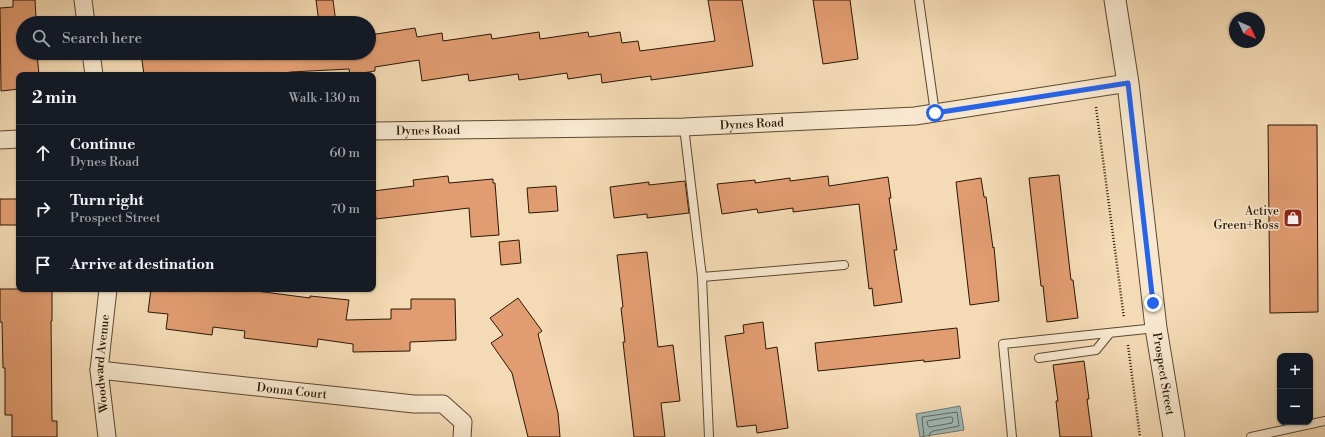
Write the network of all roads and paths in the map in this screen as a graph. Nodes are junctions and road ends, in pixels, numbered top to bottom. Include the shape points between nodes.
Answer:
1 (83, 0) edge
2 (919, 0) edge
3 (1115, 0) edge
4 (85, 16) edge
5 (92, 60) edge
6 (94, 72) edge
7 (1128, 83) junction
8 (1094, 89) junction
9 (935, 113) junction
10 (684, 127) junction
11 (376, 131) edge
12 (16, 139) edge
13 (0, 140) edge
14 (844, 264) dead end
15 (702, 277) junction
16 (108, 292) edge
17 (1156, 328) junction
18 (1126, 332) junction
19 (1110, 333) junction
20 (1039, 358) dead end
21 (99, 370) junction
22 (1325, 421) edge
23 (108, 437) edge
24 (462, 437) edge
25 (709, 437) edge
26 (1012, 437) edge
27 (1140, 437) edge
28 (1174, 437) edge
29 (1250, 437) edge

1 - 4 street
2 - 9 lane
3 - 7 street, Prospect Street
5 - 6 street
7 - 8 street, Dynes Road
7 - 17 street, Prospect Street
8 - 9 street, Dynes Road
8 - 18 path
9 - 10 street, Dynes Road
10 - 11 street, Dynes Road
10 - 15 lane
12 - 13 street
14 - 15 lane
15 - 25 lane
16 - 21 street, Woodward Avenue
17 - 18 lane
17 - 28 street, Prospect Street
18 - 19 lane
18 - 27 path
19 - 20 lane via 1096,350
19 - 26 lane via 1003,344
21 - 23 street, Woodward Avenue
21 - 24 street, Donna Court via 414,404 443,404 463,422
22 - 29 lane

